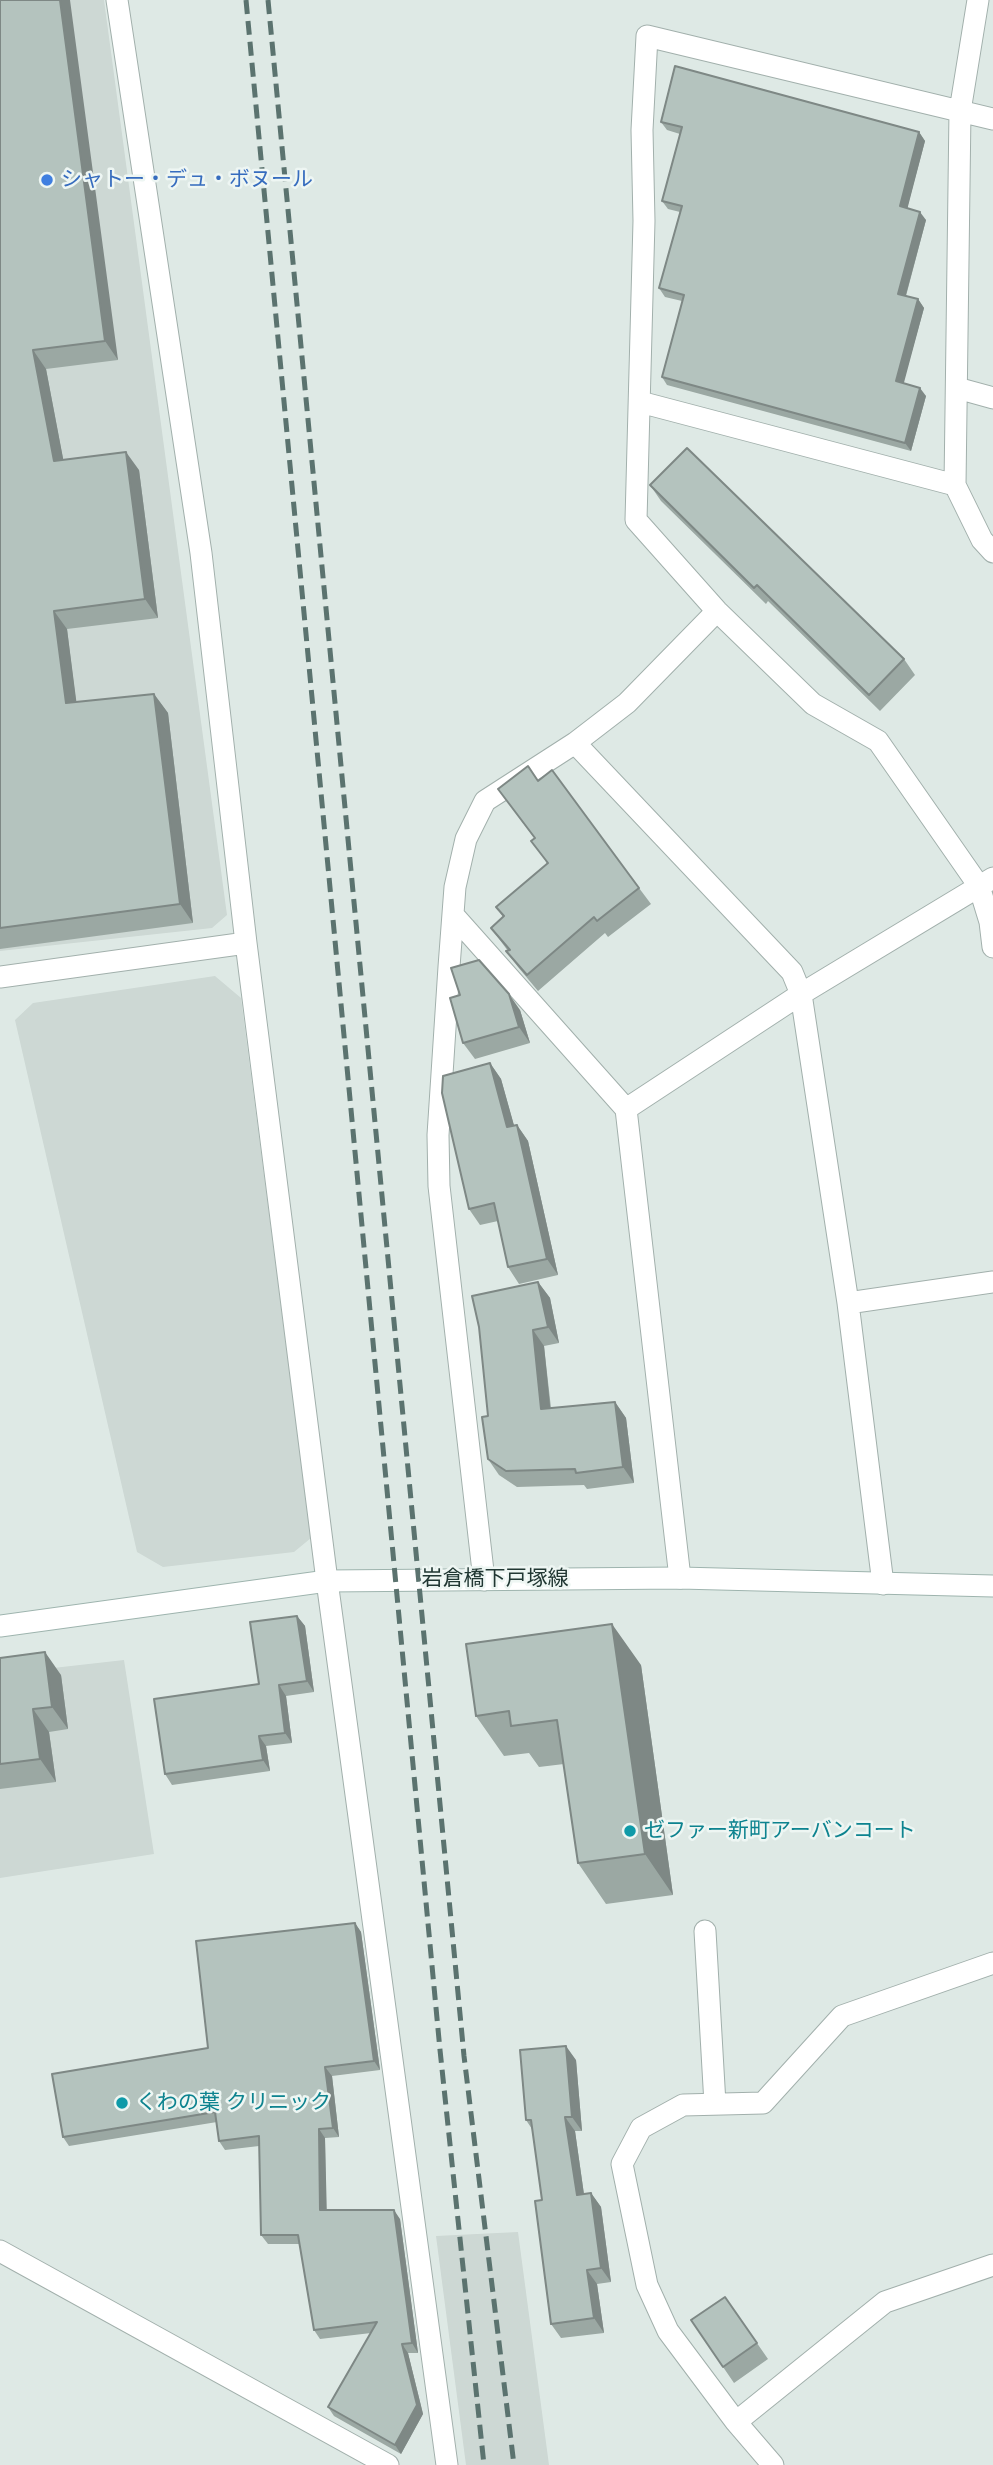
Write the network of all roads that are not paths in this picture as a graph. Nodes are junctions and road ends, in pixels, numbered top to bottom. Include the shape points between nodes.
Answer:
1 (117, 0) edge
2 (978, 0) edge
3 (960, 111) junction
4 (993, 119) edge
5 (957, 388) junction
6 (993, 398) edge
7 (640, 402) junction
8 (955, 485) junction
9 (993, 552) edge
10 (717, 611) junction
11 (575, 743) junction
12 (986, 882) edge
13 (454, 917) junction
14 (246, 943) junction
15 (993, 947) edge
16 (0, 977) edge
17 (801, 994) junction
18 (626, 1109) junction
19 (993, 1282) edge
20 (848, 1303) junction
21 (680, 1578) junction
22 (484, 1580) junction
23 (327, 1581) junction
24 (883, 1584) junction
25 (993, 1586) edge
26 (0, 1626) edge
27 (705, 1931) dead end
28 (993, 1963) edge
29 (715, 2104) junction
30 (0, 2251) edge
31 (993, 2265) edge
32 (736, 2421) junction
33 (388, 2465) edge
34 (447, 2465) edge
35 (772, 2465) edge

1 - 14 street via 201,553
2 - 3 street
3 - 4 street
3 - 5 street
3 - 7 street via 647,36
5 - 6 street
5 - 8 street
7 - 8 street
7 - 10 street via 636,520
8 - 9 street via 982,540
10 - 11 street via 627,704
10 - 12 street via 813,704 878,741
11 - 13 street via 485,801 466,839 455,887
11 - 17 street via 792,972
12 - 15 street
12 - 17 street
13 - 18 street
13 - 22 street via 438,1135 439,1186
14 - 16 street
14 - 23 street
17 - 18 street
17 - 20 street
18 - 21 street
19 - 20 street
20 - 24 street
21 - 22 street, 岩倉橋下戸塚線
21 - 24 street, 岩倉橋下戸塚線
22 - 23 street, 岩倉橋下戸塚線
23 - 26 street, 岩倉橋下戸塚線
23 - 34 street
24 - 25 street, 岩倉橋下戸塚線
27 - 29 street
28 - 29 street via 842,2016 763,2104
29 - 32 street via 683,2105 641,2128 622,2164 647,2285 668,2331
30 - 33 street
31 - 32 street via 885,2302
32 - 35 street

